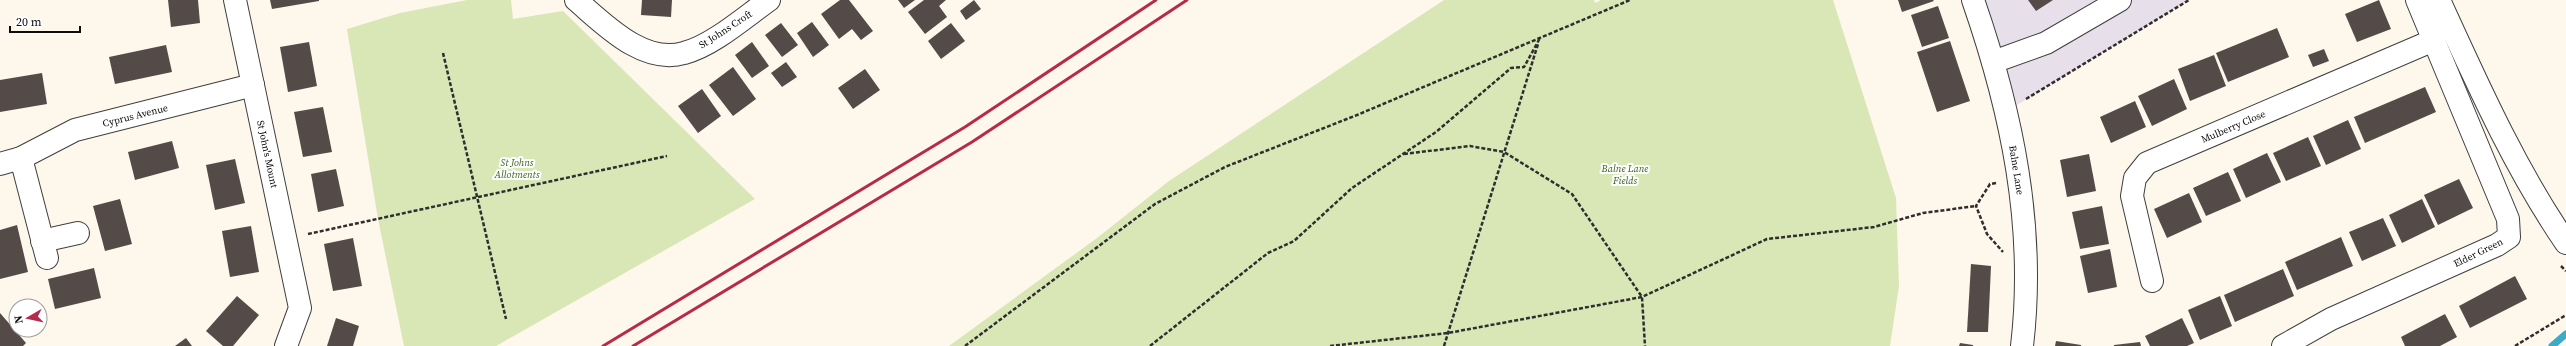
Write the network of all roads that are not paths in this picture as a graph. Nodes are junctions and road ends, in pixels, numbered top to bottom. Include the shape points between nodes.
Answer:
1 (235, 0) edge
2 (576, 0) edge
3 (769, 0) edge
4 (1973, 0) edge
5 (2120, 0) edge
6 (2417, 0) edge
7 (2439, 0) edge
8 (2434, 40) junction
9 (1993, 62) junction
10 (252, 85) junction
11 (21, 158) junction
12 (0, 164) edge
13 (78, 232) dead end
14 (2566, 243) edge
15 (2152, 281) dead end
16 (286, 346) edge
17 (2022, 346) edge
18 (2283, 346) edge

1 - 10 street, St John's Mount
2 - 3 street, St Johns Croft via 625,40 644,50 665,54 684,54 705,44
4 - 9 street, Balne Lane
5 - 9 street via 2046,43
6 - 8 street, Elder Green
7 - 14 street via 2509,150 2542,208
8 - 15 street, Mulberry Close via 2147,163 2135,178 2132,196
8 - 18 street, Elder Green via 2508,219 2508,237 2497,245 2331,319
9 - 17 street, Balne Lane via 2007,111 2020,176 2027,256
10 - 11 street, Cyprus Avenue via 75,130
10 - 16 street, St John's Mount via 300,308
11 - 12 street, Cyprus Avenue
11 - 13 street via 44,250

